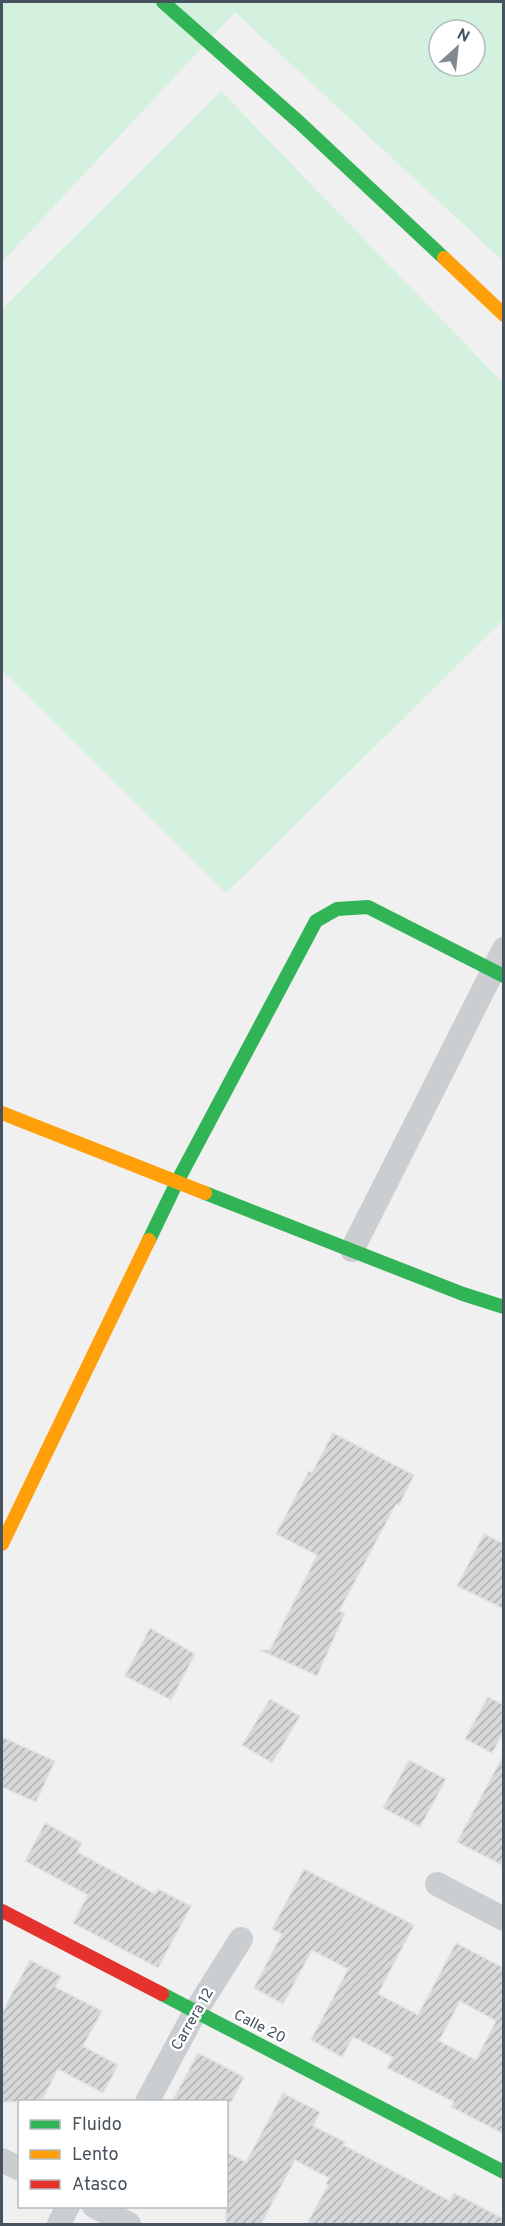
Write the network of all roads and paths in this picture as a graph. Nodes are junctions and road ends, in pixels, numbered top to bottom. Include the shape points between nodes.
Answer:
1 (163, 2) edge
2 (504, 315) edge
3 (504, 949) edge
4 (498, 973) edge
5 (2, 1113) edge
6 (177, 1182) junction
7 (352, 1250) junction
8 (504, 1307) edge
9 (2, 1544) edge
10 (436, 1884) dead end
11 (2, 1911) edge
12 (504, 1919) edge
13 (241, 1939) dead end
14 (195, 2012) junction
15 (148, 2100) edge
16 (2, 2160) edge
17 (18, 2168) edge
18 (504, 2172) edge
19 (67, 2208) edge
20 (59, 2224) edge

1 - 2 street via 300,123
3 - 4 street
4 - 6 street via 368,907 337,909 316,921
4 - 7 street
5 - 6 street
6 - 7 street
6 - 9 street
7 - 8 street
10 - 12 street
11 - 14 street, Calle 20
13 - 14 street, Carrera 12
14 - 15 street, Carrera 12
14 - 18 street, Calle 20
16 - 17 street
19 - 20 street

